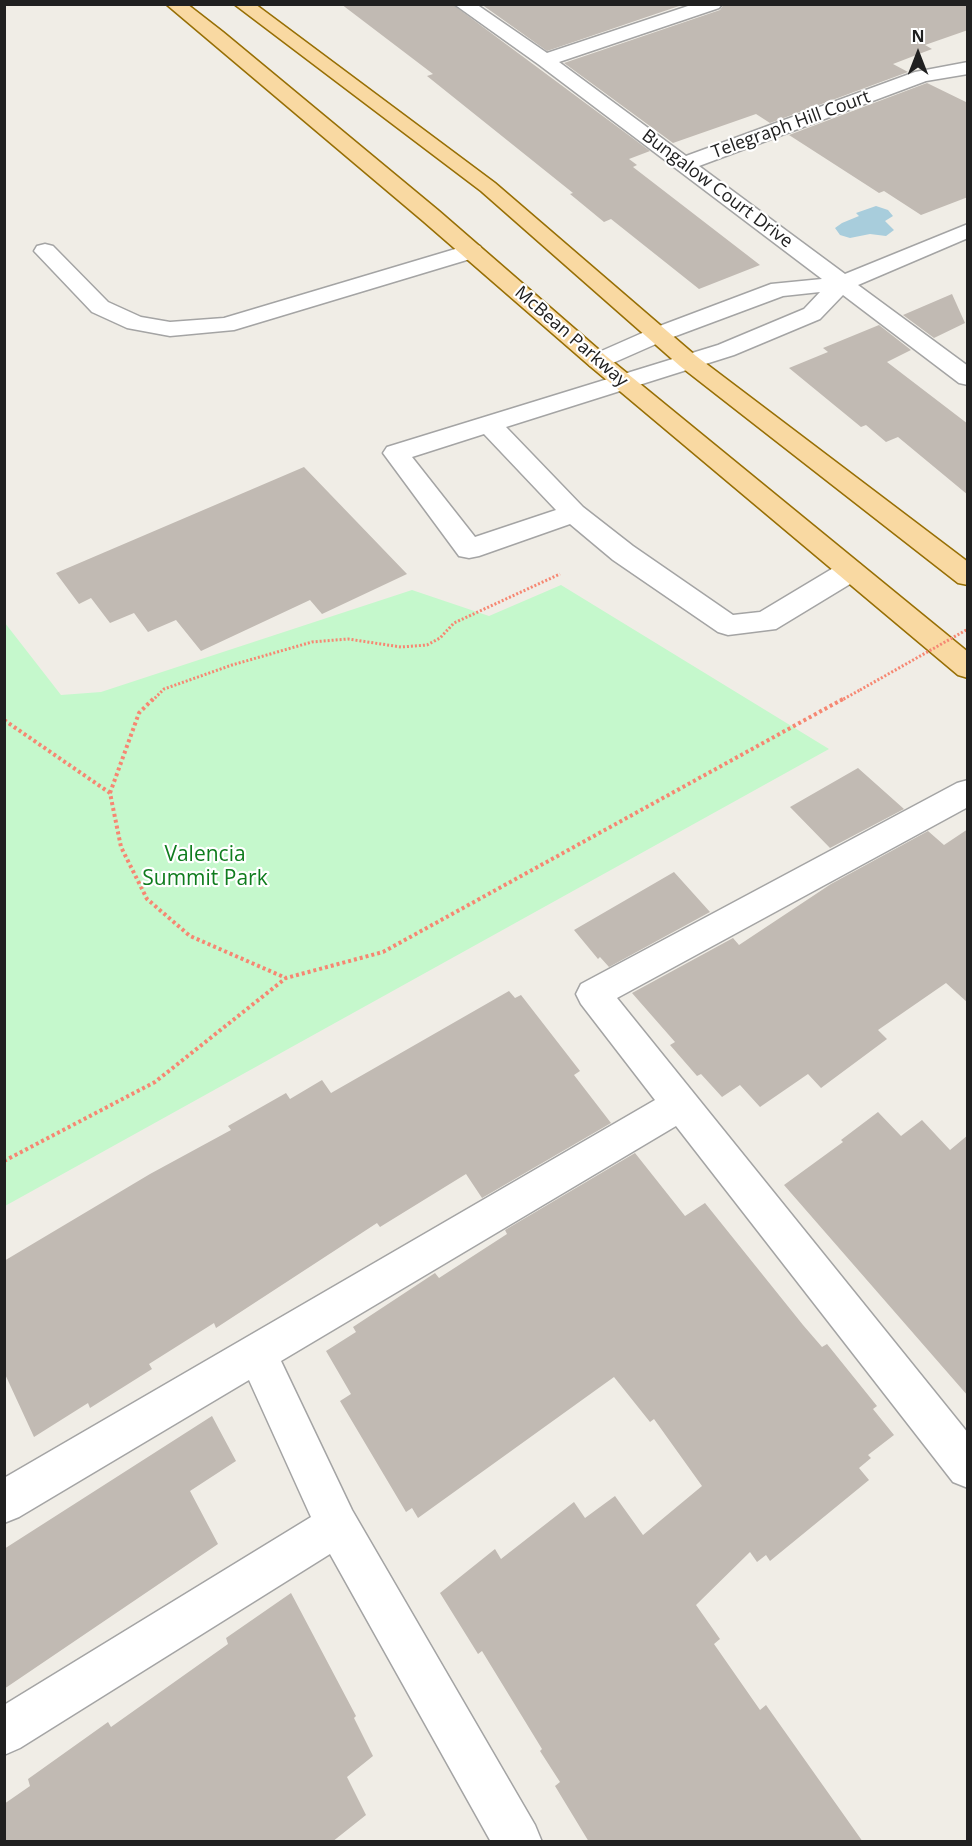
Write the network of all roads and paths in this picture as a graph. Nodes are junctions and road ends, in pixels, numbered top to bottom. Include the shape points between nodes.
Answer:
1 (175, 4) edge
2 (243, 4) edge
3 (463, 4) edge
4 (713, 4) edge
5 (545, 60) junction
6 (968, 69) edge
7 (685, 165) junction
8 (968, 230) edge
9 (45, 251) dead end
10 (472, 251) junction
11 (841, 284) junction
12 (657, 335) junction
13 (598, 361) junction
14 (688, 361) junction
15 (968, 378) edge
16 (623, 382) junction
17 (488, 423) junction
18 (574, 513) junction
19 (850, 571) junction
20 (560, 574) dead end
21 (968, 576) edge
22 (968, 629) edge
23 (968, 668) edge
24 (4, 720) edge
25 (968, 792) edge
26 (110, 793) junction
27 (286, 978) junction
28 (680, 1104) junction
29 (4, 1161) edge
30 (257, 1353) junction
31 (968, 1467) edge
32 (4, 1502) edge
33 (337, 1525) junction
34 (4, 1732) edge
35 (518, 1842) edge

1 - 10 main road, McBean Parkway
2 - 12 main road via 488,187
3 - 5 street, Bungalow Court Drive
4 - 5 street
5 - 7 street, Bungalow Court Drive
6 - 7 street, Telegraph Hill Court via 922,76
7 - 11 street, Bungalow Court Drive
8 - 11 street
9 - 10 street via 100,307 135,323 170,330 226,325
10 - 13 main road, McBean Parkway
11 - 12 street via 779,289
11 - 14 street via 812,314 726,350
11 - 15 street, Bungalow Court Drive
12 - 13 street
12 - 14 main road
13 - 16 main road, McBean Parkway
14 - 16 street
14 - 21 main road
16 - 17 street
16 - 19 main road, McBean Parkway
17 - 18 street
17 - 18 street via 396,453 469,549
18 - 19 street via 623,554 728,625 766,622
19 - 23 main road, McBean Parkway
20 - 26 path via 454,623 427,645 401,647 348,639 312,642 165,689 139,713
22 - 27 path, bridge via 383,952
24 - 26 path
25 - 28 street via 593,994
26 - 27 path via 121,847 147,899 190,936
27 - 29 path via 155,1082
28 - 30 street
28 - 31 street
30 - 32 street
30 - 33 street
33 - 34 street
33 - 35 street

